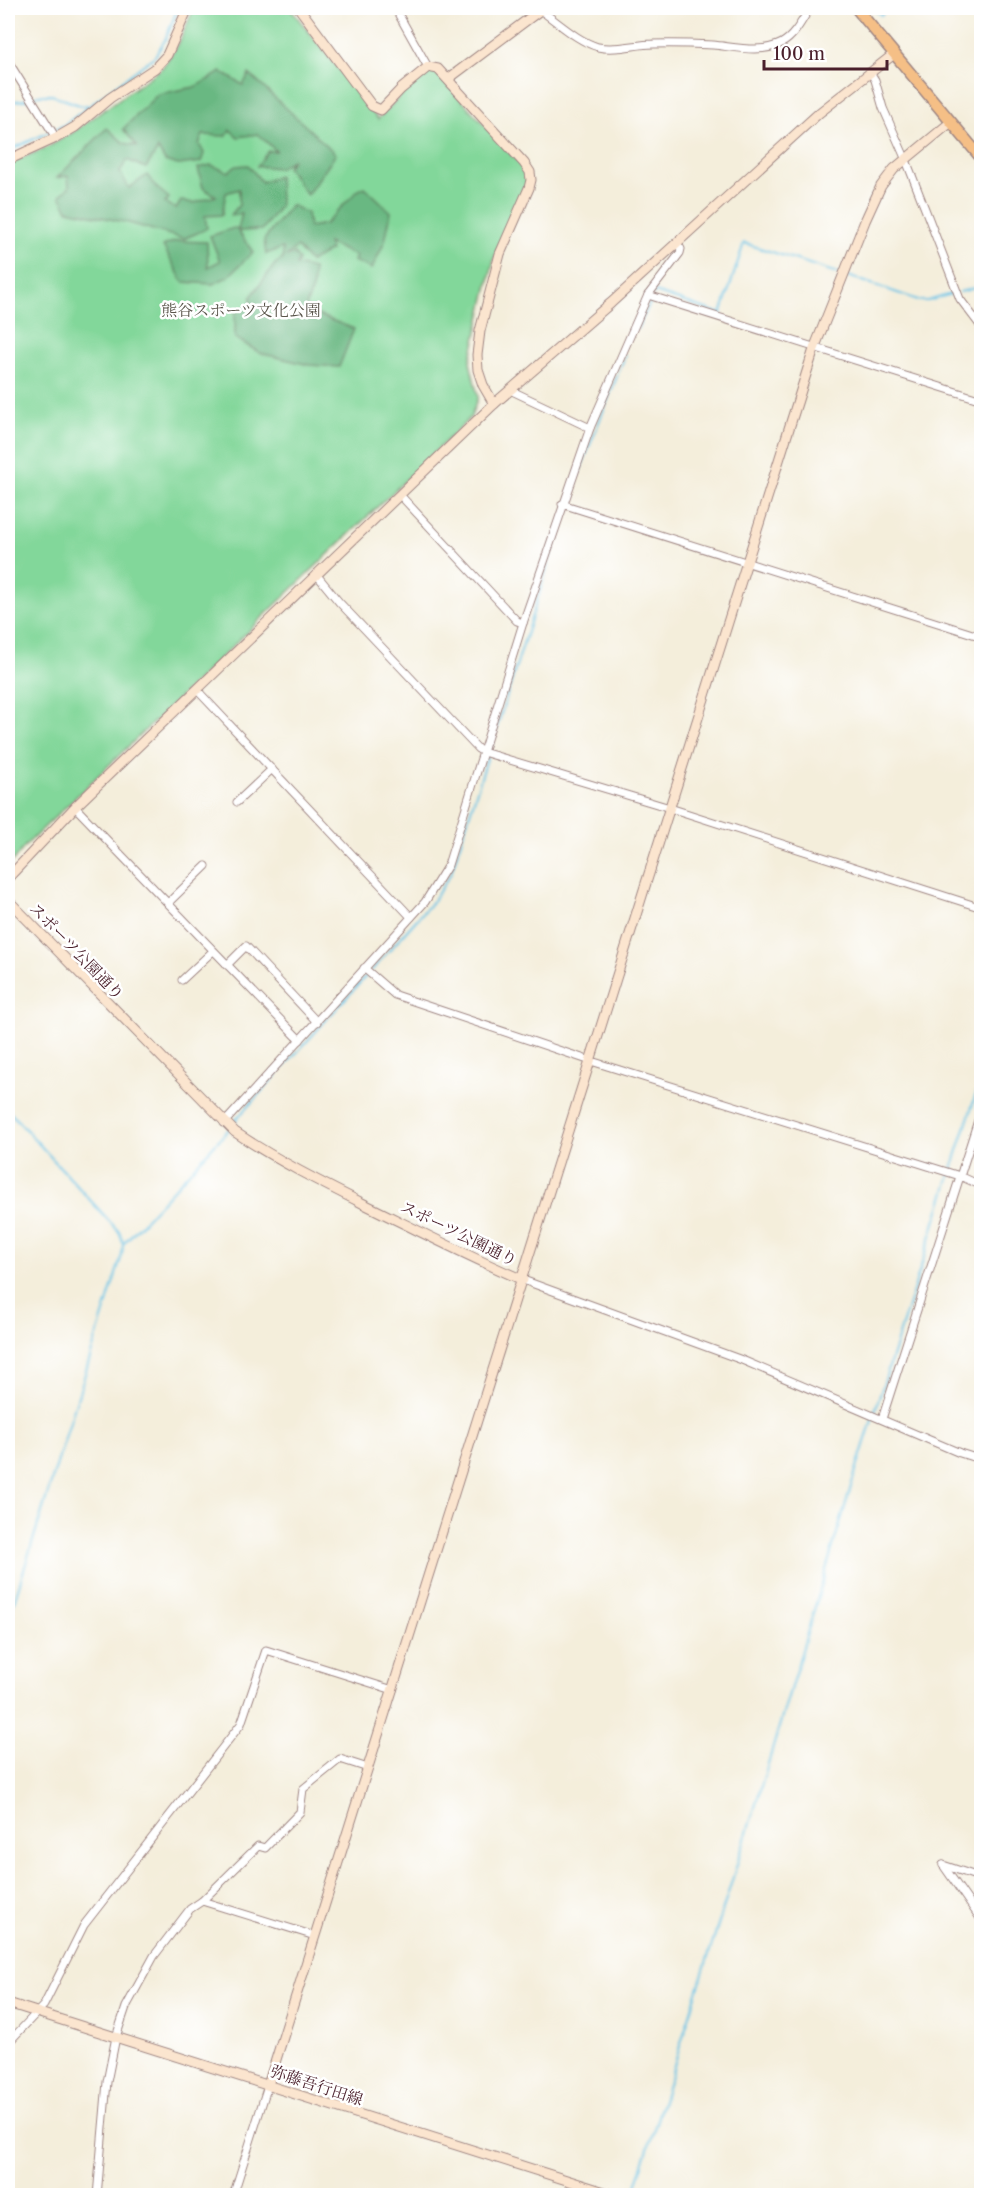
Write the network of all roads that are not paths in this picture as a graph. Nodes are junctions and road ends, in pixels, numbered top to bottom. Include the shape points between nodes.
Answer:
1 (188, 8) edge
2 (299, 8) edge
3 (395, 8) edge
4 (810, 8) edge
5 (856, 8) edge
6 (542, 9) edge
7 (894, 54) junction
8 (8, 61) edge
9 (428, 67) junction
10 (870, 72) junction
11 (448, 79) junction
12 (951, 122) junction
13 (55, 137) junction
14 (981, 159) edge
15 (8, 160) edge
16 (906, 160) junction
17 (677, 243) junction
18 (648, 295) junction
19 (981, 327) edge
20 (814, 349) junction
21 (510, 390) junction
22 (981, 400) edge
23 (494, 404) junction
24 (590, 428) junction
25 (400, 495) junction
26 (562, 504) junction
27 (747, 564) junction
28 (316, 574) junction
29 (523, 623) junction
30 (981, 637) edge
31 (197, 690) junction
32 (483, 752) junction
33 (272, 769) junction
34 (237, 802) dead end
35 (75, 807) junction
36 (670, 808) junction
37 (206, 866) dead end
38 (8, 878) edge
39 (8, 900) edge
40 (168, 903) junction
41 (981, 908) edge
42 (411, 917) junction
43 (213, 951) junction
44 (227, 965) junction
45 (364, 968) junction
46 (182, 980) dead end
47 (317, 1022) junction
48 (300, 1040) junction
49 (591, 1061) junction
50 (981, 1108) edge
51 (224, 1122) junction
52 (960, 1176) junction
53 (981, 1186) edge
54 (523, 1280) junction
55 (882, 1419) junction
56 (981, 1460) edge
57 (393, 1690) junction
58 (368, 1768) junction
59 (981, 1878) edge
60 (202, 1901) junction
61 (981, 1921) edge
62 (315, 1936) junction
63 (8, 2003) edge
64 (37, 2012) junction
65 (116, 2037) junction
66 (8, 2043) edge
67 (268, 2085) junction
68 (97, 2196) edge
69 (233, 2196) edge
70 (617, 2196) edge

1 - 13 street via 167,55 155,68 75,128
2 - 9 street via 377,110
3 - 9 street
4 - 6 street via 782,43 770,48 740,49 653,44 600,47 583,40
5 - 7 main road
6 - 11 street
7 - 10 street
7 - 12 main road
8 - 13 street
9 - 11 street via 438,69
10 - 16 street
10 - 17 street via 819,113
11 - 23 street via 530,172 529,188 498,262 480,331 478,370
12 - 14 main road
12 - 16 street
13 - 15 street
16 - 19 street via 960,299
16 - 20 street via 888,178 873,204
17 - 18 street via 680,253
17 - 21 street
18 - 20 street
18 - 24 street
20 - 22 street
20 - 27 street
21 - 23 street
21 - 24 street
23 - 25 street
24 - 26 street
25 - 28 street
25 - 29 street
26 - 27 street
26 - 29 street
27 - 30 street
27 - 36 street
28 - 31 street
28 - 32 street
29 - 32 street
31 - 33 street
31 - 35 street
32 - 36 street
32 - 42 street via 448,865 434,891
33 - 34 street
33 - 42 street
35 - 38 street
35 - 40 street
36 - 41 street
36 - 49 street
37 - 40 street
39 - 51 street, スポーツ公園通り
40 - 43 street
42 - 45 street
43 - 44 street
43 - 46 street
44 - 47 street via 246,946
44 - 48 street
45 - 47 street
45 - 49 street via 395,996
47 - 48 street
48 - 51 street
49 - 52 street
49 - 54 street
50 - 52 street
51 - 54 street, スポーツ公園通り via 263,1152 449,1247
52 - 53 street
52 - 55 street
54 - 55 street, スポーツ公園通り via 742,1360
54 - 57 street
55 - 56 street, スポーツ公園通り
57 - 58 street
57 - 64 street via 266,1650 241,1724 84,1925
58 - 60 street via 340,1759 303,1789 300,1812 265,1848 258,1846
58 - 62 street
59 - 61 street via 944,1865
60 - 62 street
60 - 65 street via 190,1909 154,1956 126,2007
62 - 67 street
63 - 64 street, 弥藤吾行田線
64 - 65 street, 弥藤吾行田線
64 - 66 street
65 - 67 street, 弥藤吾行田線
65 - 68 street via 107,2082
67 - 69 street
67 - 70 street, 弥藤吾行田線

